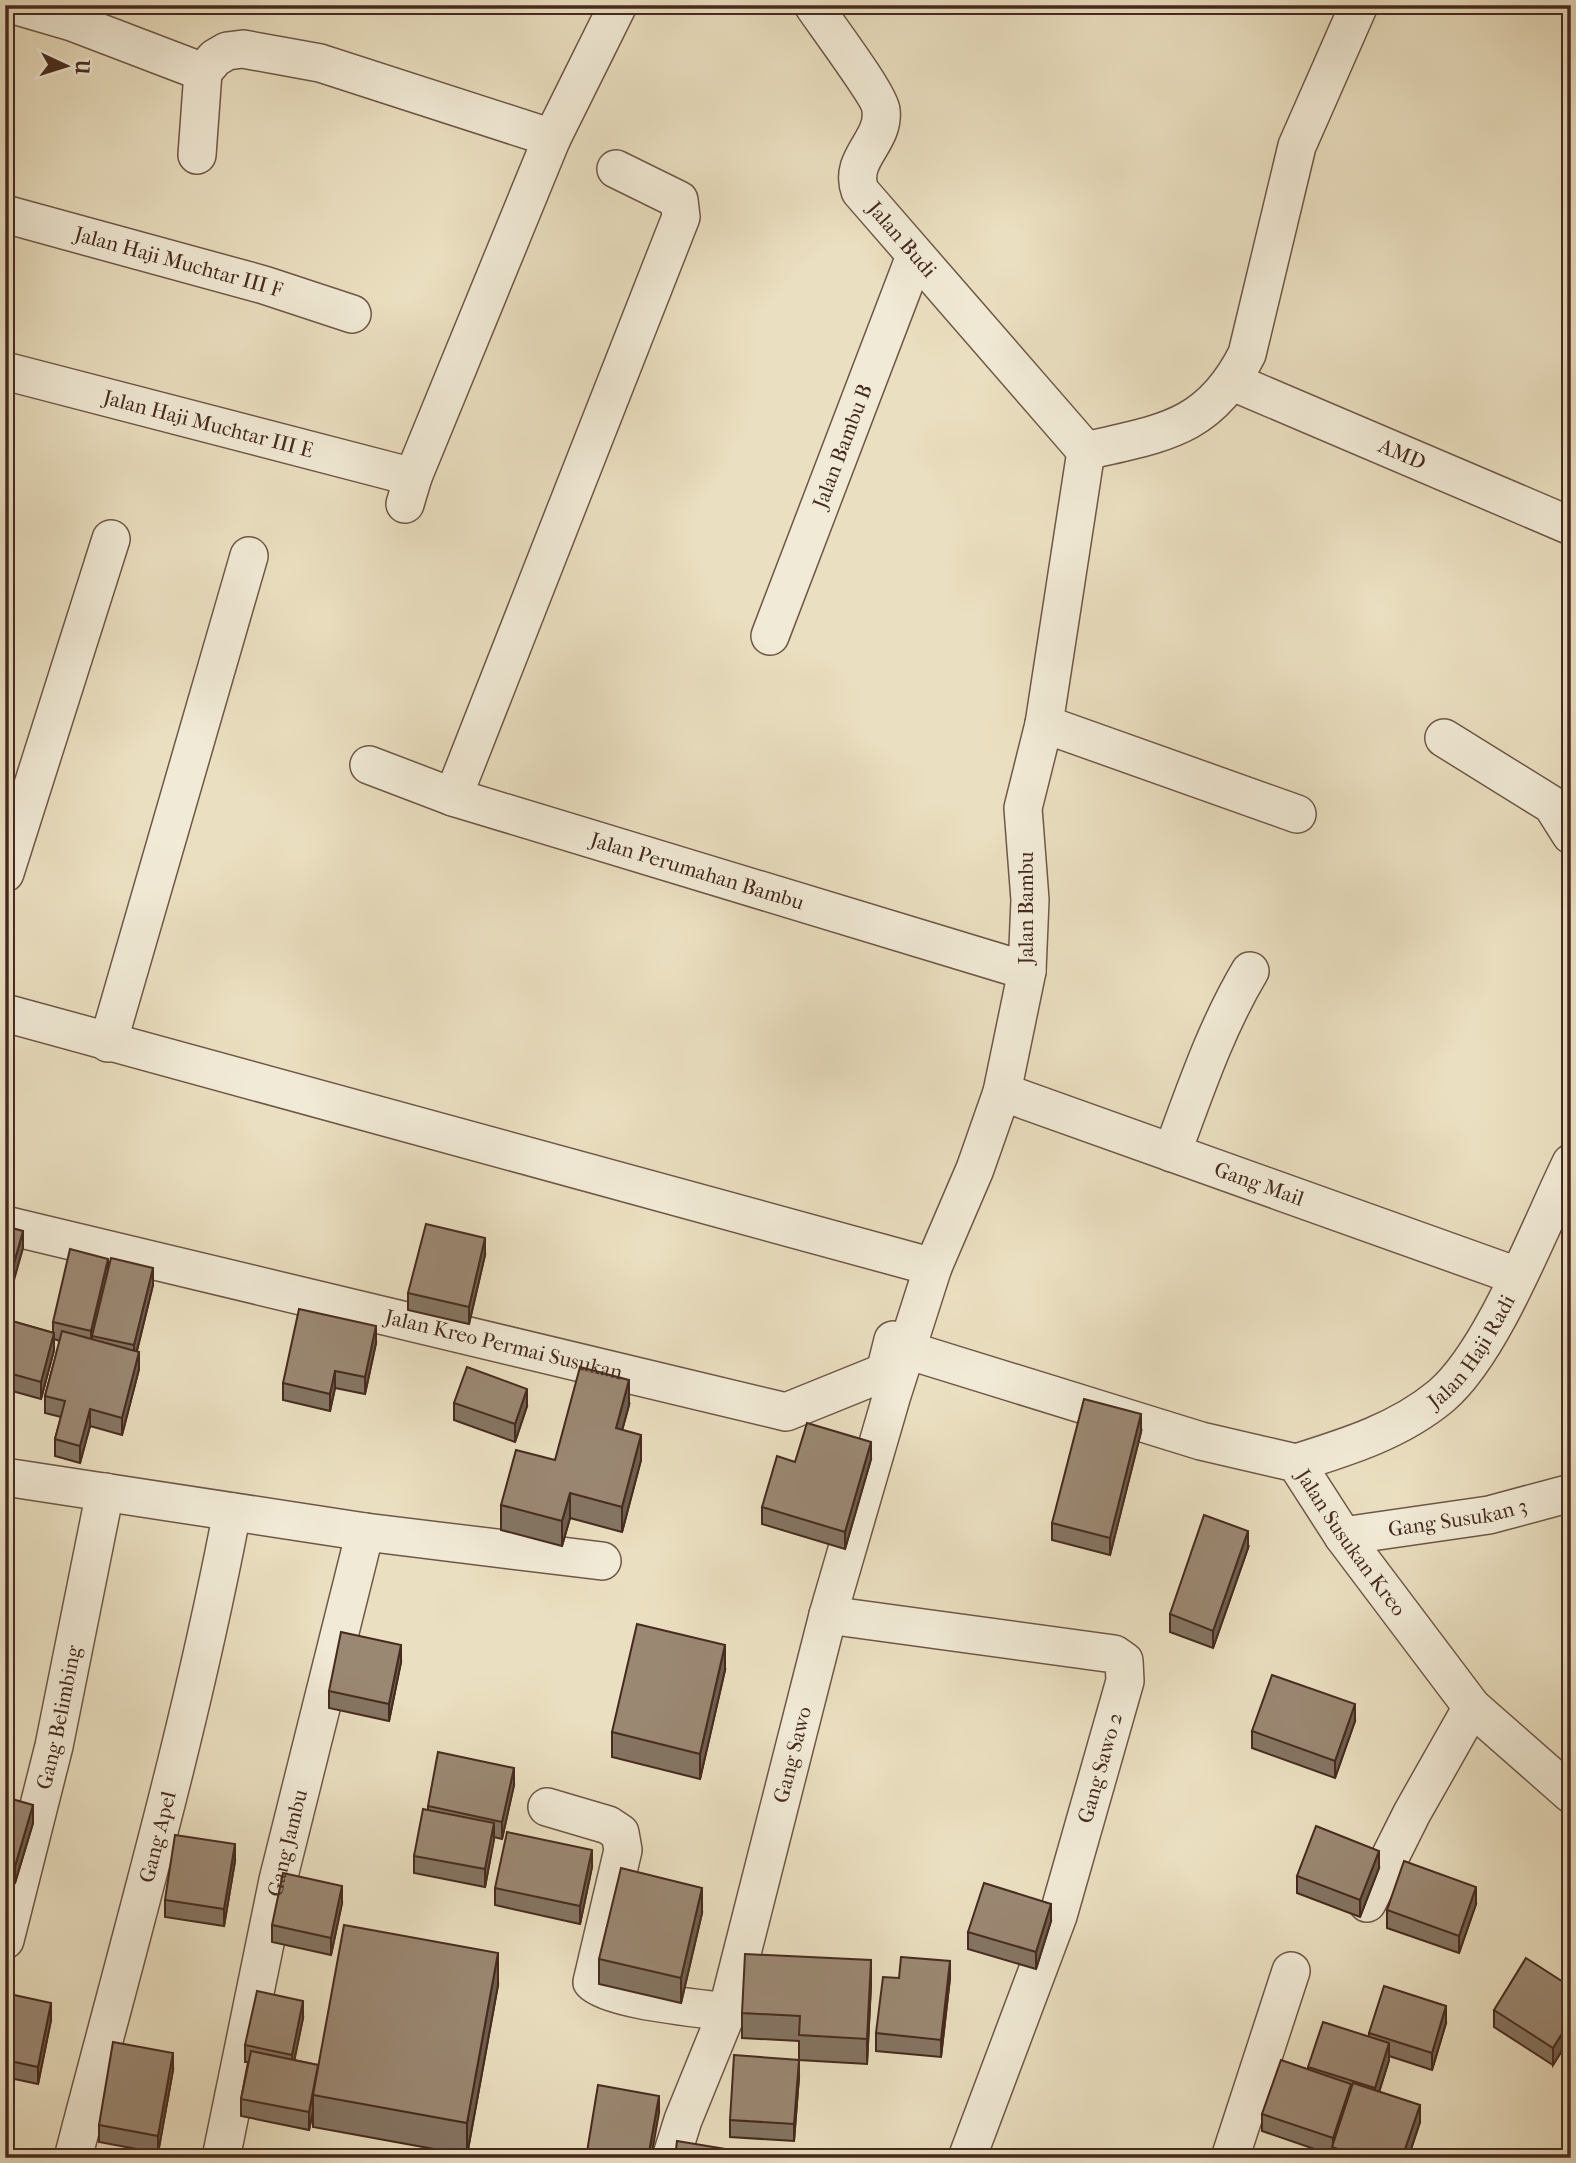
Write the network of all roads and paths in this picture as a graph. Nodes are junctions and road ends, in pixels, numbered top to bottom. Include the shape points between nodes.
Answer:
1 (14, 5) edge
2 (618, 5) edge
3 (813, 5) edge
4 (1359, 5) edge
5 (75, 14) edge
6 (203, 72) junction
7 (552, 138) junction
8 (197, 155) dead end
9 (616, 169) dead end
10 (5, 214) edge
11 (915, 256) junction
12 (352, 314) dead end
13 (5, 372) edge
14 (1233, 382) junction
15 (1086, 451) junction
16 (1571, 526) edge
17 (111, 539) dead end
18 (249, 556) dead end
19 (770, 635) dead end
20 (1044, 724) junction
21 (1444, 738) dead end
22 (369, 765) dead end
23 (453, 797) junction
24 (1297, 814) dead end
25 (1571, 835) edge
26 (5, 873) edge
27 (1027, 971) junction
28 (1251, 971) dead end
29 (5, 1013) edge
30 (108, 1043) junction
31 (1002, 1092) junction
32 (1172, 1153) junction
33 (1571, 1163) edge
34 (5, 1224) edge
35 (923, 1264) junction
36 (1517, 1276) junction
37 (907, 1350) junction
38 (1296, 1463) junction
39 (5, 1477) edge
40 (105, 1492) junction
41 (1571, 1493) edge
42 (232, 1512) junction
43 (365, 1532) junction
44 (1343, 1536) junction
45 (602, 1561) dead end
46 (828, 1615) junction
47 (1472, 1707) junction
48 (1571, 1794) edge
49 (547, 1807) dead end
50 (1367, 1903) edge
51 (5, 1940) edge
52 (1291, 1970) dead end
53 (727, 2012) junction
54 (74, 2158) edge
55 (221, 2158) edge
56 (671, 2158) edge
57 (967, 2158) edge
58 (1230, 2158) edge

1 - 5 street
2 - 7 street
3 - 11 street, Jalan Budi via 881,107 880,131 857,168 860,191
4 - 14 street via 1297,146 1247,354
5 - 6 street
6 - 7 street via 228,51 320,63
6 - 8 street
7 - 13 street, Jalan Haji Muchtar III E via 409,491
9 - 23 street via 679,200 681,217
10 - 12 street, Jalan Haji Muchtar III F
11 - 15 street, Jalan Budi
11 - 19 street, Jalan Bambu B
14 - 15 street via 1209,407 1175,429
14 - 16 street, AMD
15 - 20 street, Jalan Bambu
17 - 26 street
18 - 30 street
20 - 24 street
20 - 27 street, Jalan Bambu via 1023,808 1030,900
21 - 25 street via 1552,805
22 - 23 street, Jalan Perumahan Bambu
23 - 27 street, Jalan Perumahan Bambu
27 - 31 street, Jalan Bambu
28 - 32 street via 1210,1053
29 - 30 street
30 - 35 street
31 - 32 street, Gang Mail
31 - 35 street, Jalan Bambu via 975,1169
32 - 36 street, Gang Mail
33 - 36 street, Jalan Haji Radi
34 - 35 street, Jalan Kreo Permai Susukan via 786,1412 885,1372
35 - 37 street, Jalan Bambu
36 - 38 street, Jalan Haji Radi via 1479,1349 1442,1395 1396,1427
37 - 38 street, Jalan Susukan Kreo via 1201,1441
37 - 46 street, Gang Sawo
38 - 44 street, Jalan Susukan Kreo
39 - 40 street
40 - 42 street
40 - 51 street, Gang Belimbing via 54,1746
41 - 44 street, Gang Susukan 3 via 1489,1515
42 - 43 street
42 - 54 street, Gang Apel via 206,1648 169,1800
43 - 45 street
43 - 55 street, Gang Jambu via 278,1880
44 - 47 street, Jalan Susukan Kreo
46 - 53 street, Gang Sawo
46 - 57 street, Gang Sawo 2 via 1114,1654 1126,1666 1058,1916
47 - 48 street, Jalan Susukan Kreo
47 - 50 street
49 - 53 street via 608,1825 620,1833 623,1850 592,1982 598,1989
52 - 58 street
53 - 56 street, Gang Sawo

